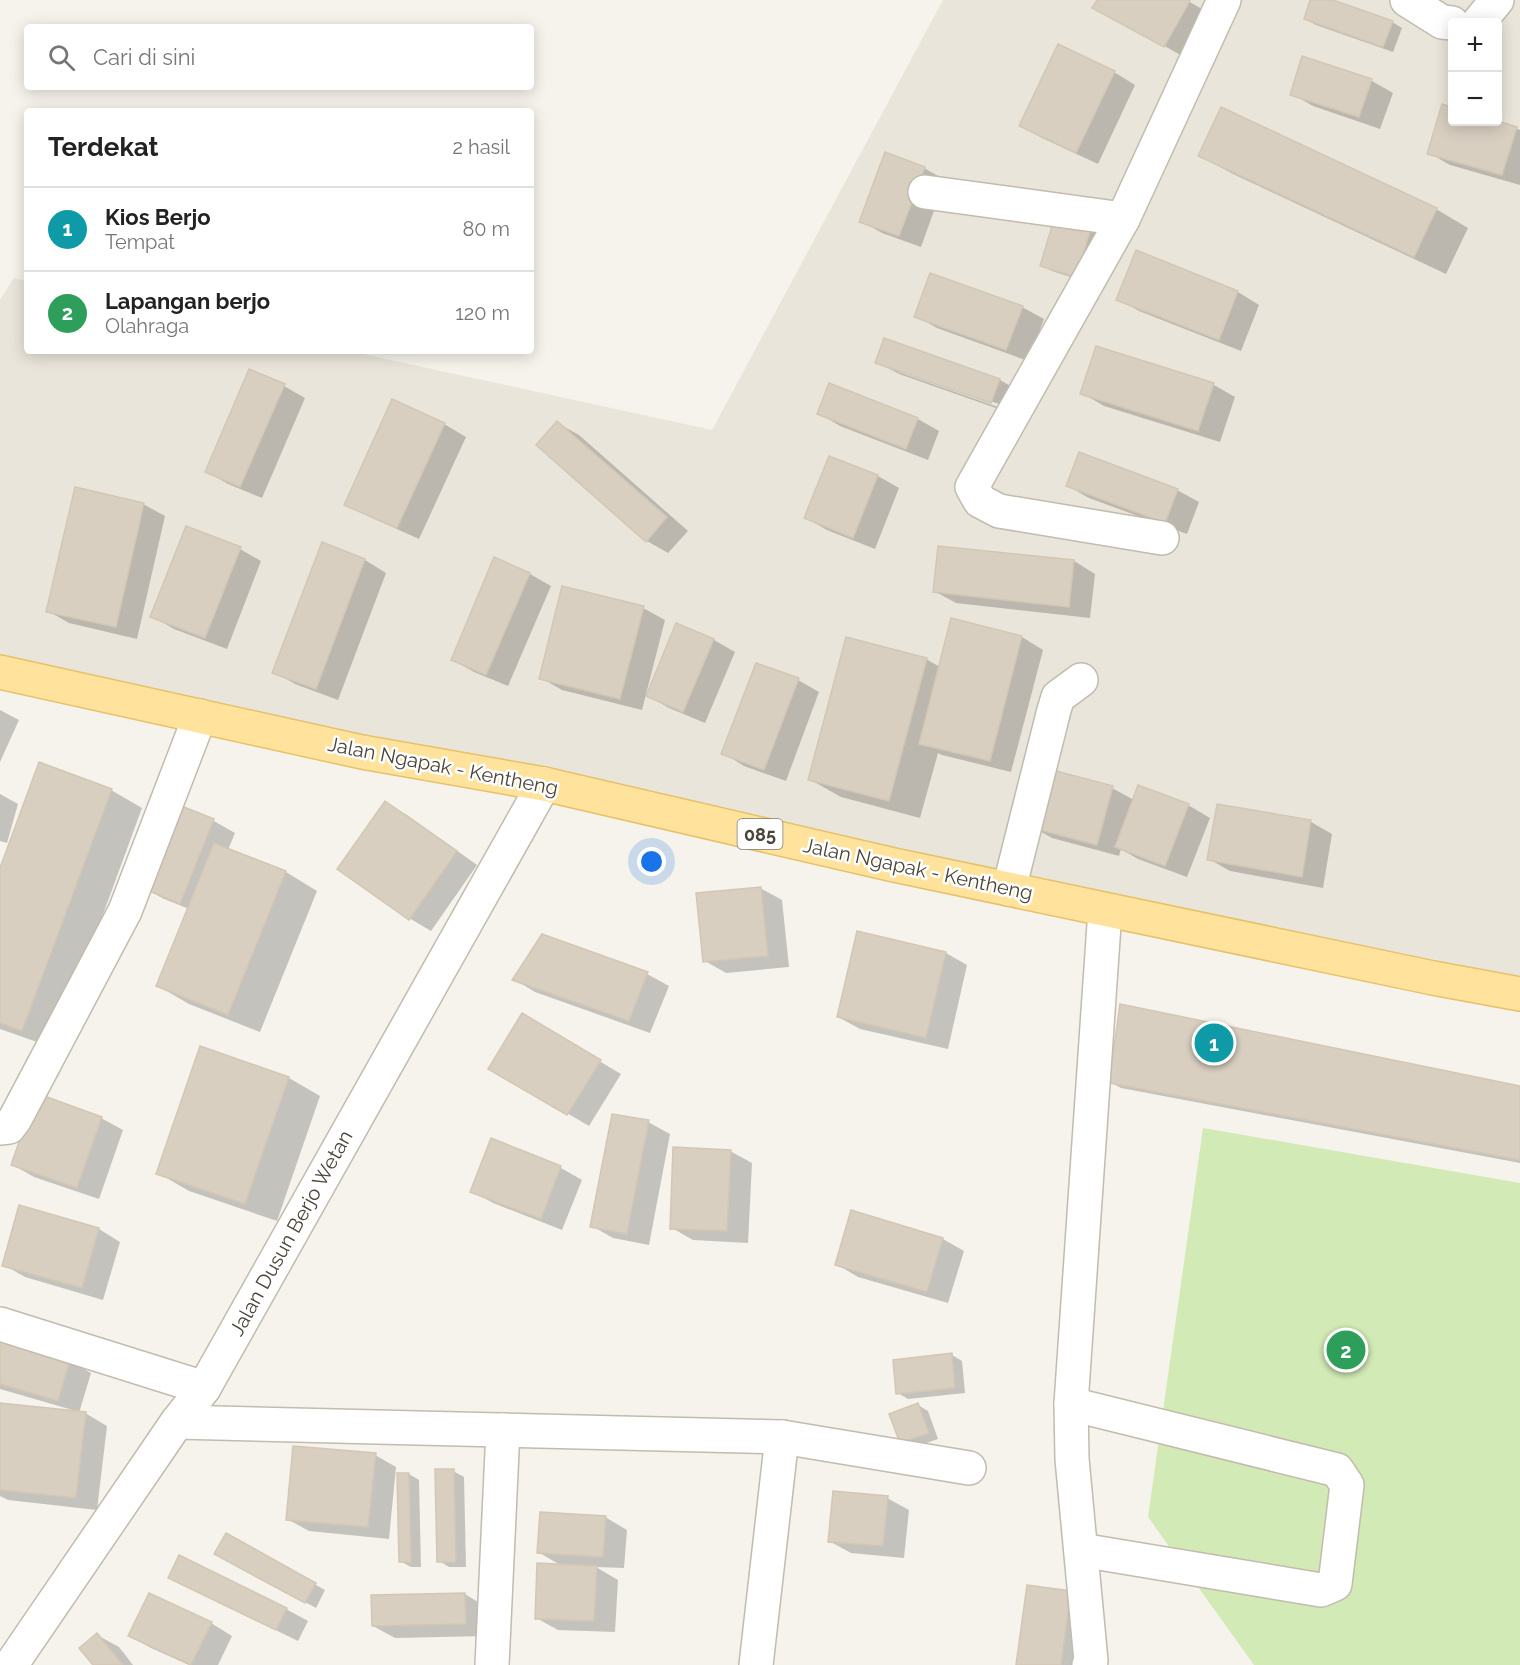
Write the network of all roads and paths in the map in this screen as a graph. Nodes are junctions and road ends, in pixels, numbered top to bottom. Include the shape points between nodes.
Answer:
1 (1224, 0) edge
2 (1407, 0) edge
3 (1497, 0) edge
4 (1482, 18) edge
5 (1448, 23) edge
6 (925, 192) dead end
7 (1123, 219) junction
8 (1162, 538) dead end
9 (0, 672) edge
10 (1080, 680) dead end
11 (200, 716) junction
12 (544, 784) junction
13 (1009, 889) junction
14 (1105, 910) junction
15 (1520, 994) edge
16 (0, 1128) edge
17 (0, 1323) edge
18 (204, 1388) junction
19 (1071, 1404) junction
20 (177, 1422) junction
21 (503, 1430) junction
22 (782, 1437) junction
23 (969, 1468) dead end
24 (1081, 1550) junction
25 (1093, 1664) edge
26 (11, 1665) edge
27 (492, 1665) edge
28 (756, 1665) edge

1 - 7 street
2 - 5 street
3 - 4 street
6 - 7 street
7 - 8 street via 972,487 980,501 999,511
9 - 11 main road, Jalan Ngapak - Kentheng / 085
10 - 13 street via 1058,697
11 - 12 main road, Jalan Ngapak - Kentheng / 085 via 362,752
11 - 16 street via 125,911 15,1119 9,1127
12 - 13 main road, Jalan Ngapak - Kentheng / 085
12 - 18 street, Jalan Dusun Berjo Wetan
13 - 14 main road, Jalan Ngapak - Kentheng / 085
14 - 15 main road, Jalan Ngapak - Kentheng / 085
14 - 19 street
17 - 18 street
18 - 20 street, Jalan Dusun Berjo Wetan
19 - 24 street
19 - 24 street via 1336,1470 1347,1485 1335,1584 1321,1590
20 - 21 street
20 - 26 street, Jalan Dusun Berjo Wetan
21 - 22 street
21 - 27 street
22 - 23 street
22 - 28 street
24 - 25 street

